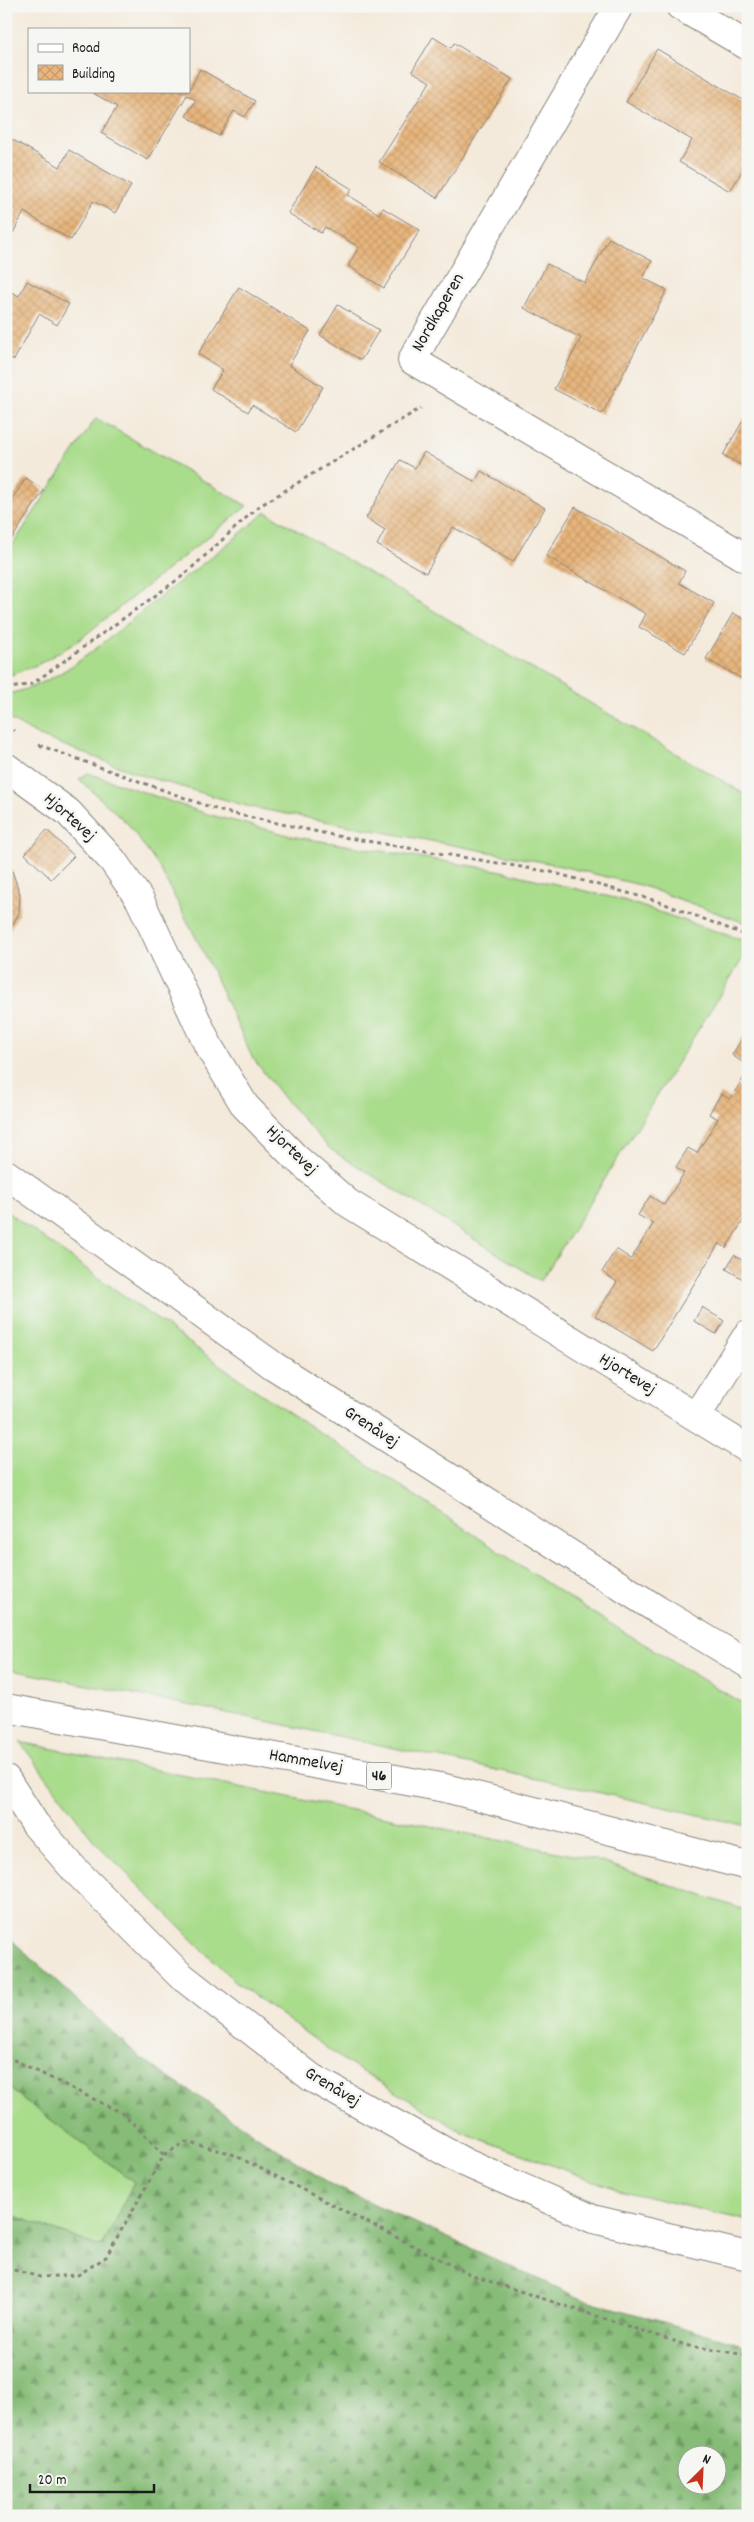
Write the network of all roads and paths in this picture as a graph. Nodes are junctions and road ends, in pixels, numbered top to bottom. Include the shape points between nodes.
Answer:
1 (619, 6) edge
2 (680, 6) edge
3 (748, 46) edge
4 (456, 386) junction
5 (748, 559) edge
6 (6, 689) edge
7 (6, 726) edge
8 (19, 735) dead end
9 (35, 743) dead end
10 (6, 766) edge
11 (748, 936) edge
12 (6, 1174) edge
13 (748, 1334) edge
14 (696, 1417) junction
15 (748, 1449) edge
16 (748, 1664) edge
17 (6, 1708) edge
18 (6, 1779) edge
19 (748, 1866) edge
20 (6, 2056) edge
21 (164, 2155) junction
22 (748, 2256) edge
23 (6, 2268) edge
24 (748, 2355) edge

1 - 4 main road, Nordkaperen via 412,360
2 - 3 main road
4 - 5 main road, Nordkaperen
4 - 6 path via 258,508 184,576 32,684
7 - 8 path
9 - 11 path via 221,811 337,836 551,872 657,901
10 - 14 main road, Hjortevej via 68,812 113,861 140,900 208,1048 245,1106 295,1157 348,1203
12 - 16 main road, Grenåvej via 274,1366 649,1605
13 - 14 main road
14 - 15 main road, Hjortevej
17 - 19 main road, Hammelvej / 46 via 444,1788
18 - 22 main road, Grenåvej via 34,1824 74,1869 180,1974 312,2078 464,2162 593,2219
20 - 21 path via 124,2114
21 - 23 path via 106,2258 78,2274 40,2277
21 - 24 path via 185,2142 230,2153 473,2276 689,2346

